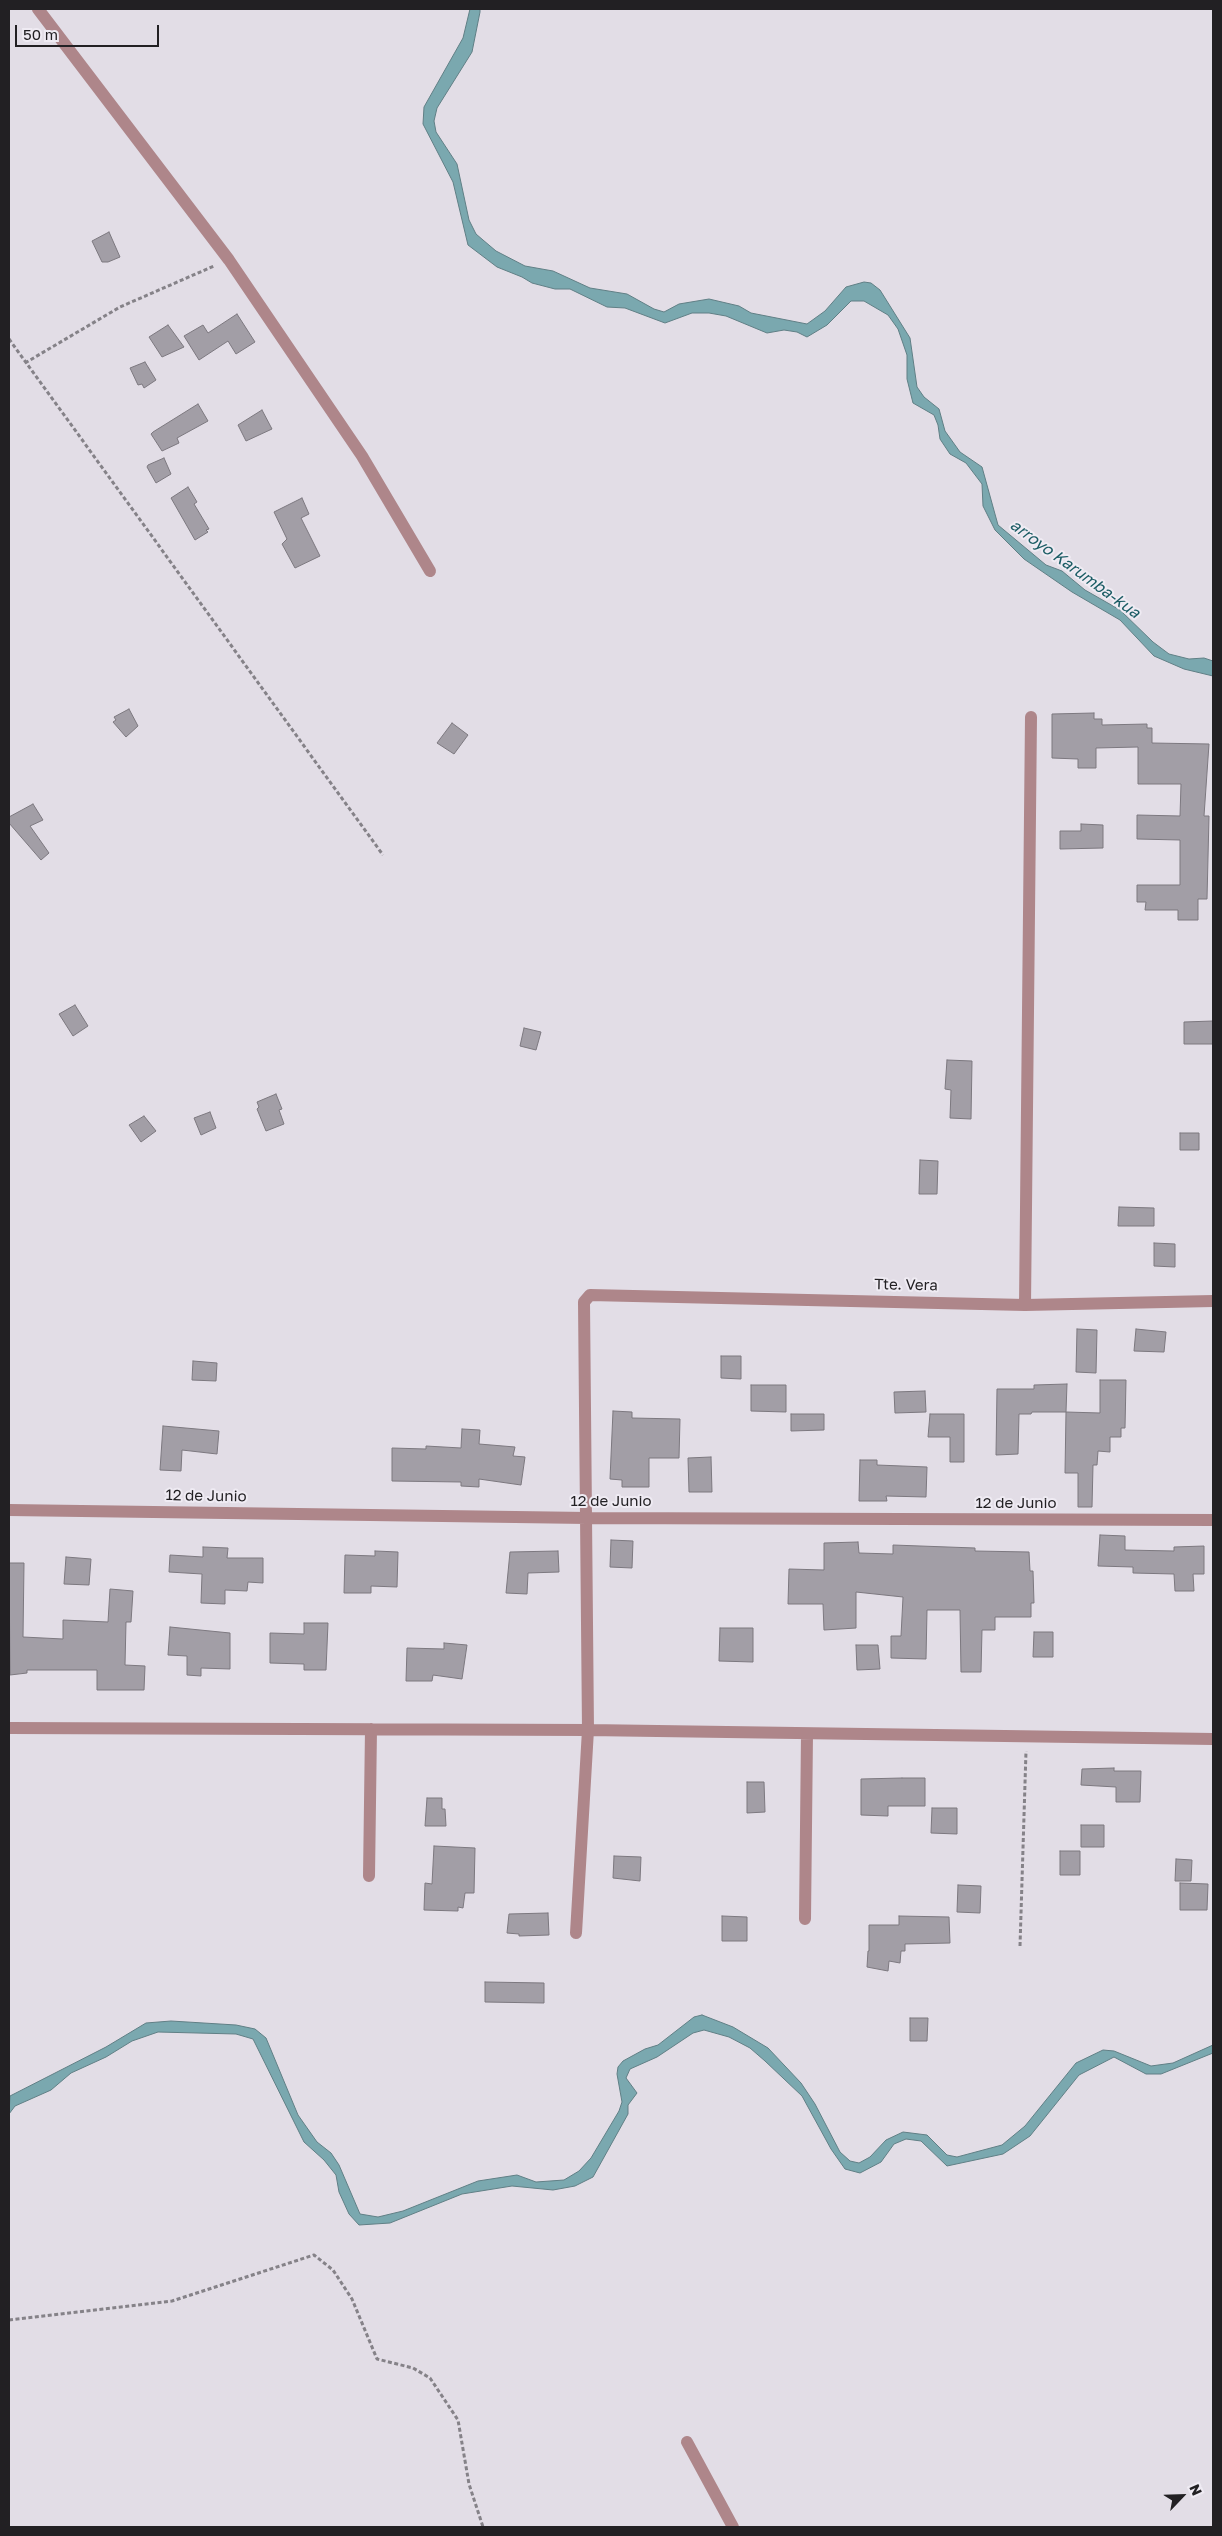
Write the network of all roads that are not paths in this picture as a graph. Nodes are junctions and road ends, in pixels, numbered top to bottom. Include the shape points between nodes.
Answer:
1 (38, 9) edge
2 (430, 570) dead end
3 (1031, 717) dead end
4 (1213, 1300) edge
5 (1025, 1305) junction
6 (9, 1510) edge
7 (587, 1518) junction
8 (1213, 1520) edge
9 (9, 1728) edge
10 (370, 1729) junction
11 (588, 1730) junction
12 (807, 1734) junction
13 (1213, 1739) edge
14 (369, 1876) dead end
15 (805, 1919) dead end
16 (576, 1933) dead end
17 (687, 2442) dead end
18 (733, 2527) edge

1 - 2 street via 228,260 362,456
3 - 5 street
4 - 5 street, Tte. Vera
5 - 7 street, Tte. Vera via 590,1295 584,1302
6 - 7 street, 12 de Junio
7 - 8 street, 12 de Junio
7 - 11 street
9 - 10 street
10 - 11 street
10 - 14 street
11 - 12 street
11 - 16 street
12 - 13 street
12 - 15 street
17 - 18 street

